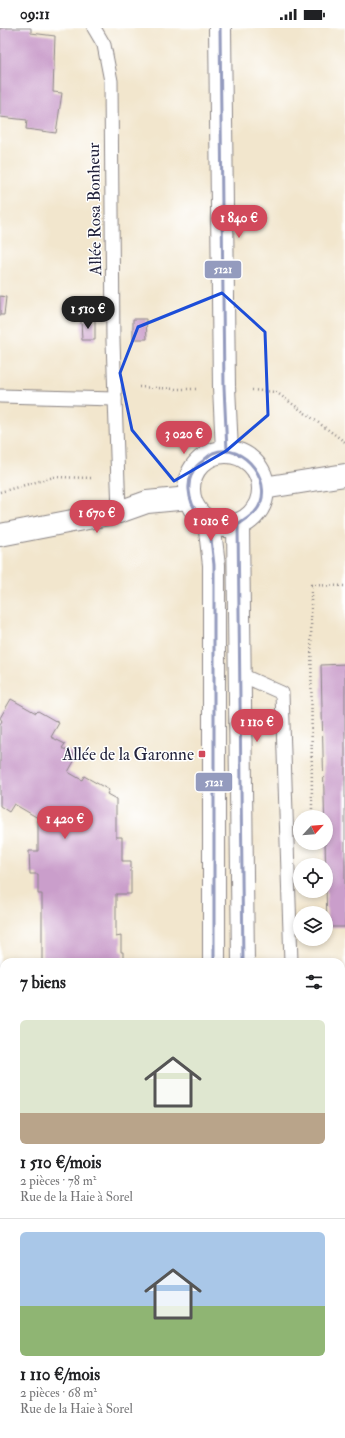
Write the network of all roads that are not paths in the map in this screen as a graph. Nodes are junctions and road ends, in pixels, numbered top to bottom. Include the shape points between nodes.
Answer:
1 (94, 28) edge
2 (220, 28) edge
3 (0, 396) edge
4 (115, 399) junction
5 (227, 451) junction
6 (345, 474) edge
7 (264, 488) junction
8 (189, 498) junction
9 (119, 512) junction
10 (209, 522) junction
11 (238, 525) junction
12 (0, 535) edge
13 (239, 674) junction
14 (214, 958) edge
15 (243, 958) edge
16 (291, 958) edge

1 - 4 lane, Allée Rosa Bonheur via 104,45 111,81
2 - 5 street
3 - 4 lane
4 - 9 lane, Allée Rosa Bonheur
5 - 7 street via 244,456 254,464 261,475
5 - 8 street via 214,453 202,460 193,470 188,482
6 - 7 street
7 - 11 street via 258,509 250,519
8 - 9 street via 147,502
8 - 10 street via 194,510 203,520
9 - 12 street
10 - 11 street via 225,527
10 - 14 street via 214,565
11 - 13 street
13 - 15 street
13 - 16 lane via 282,693

